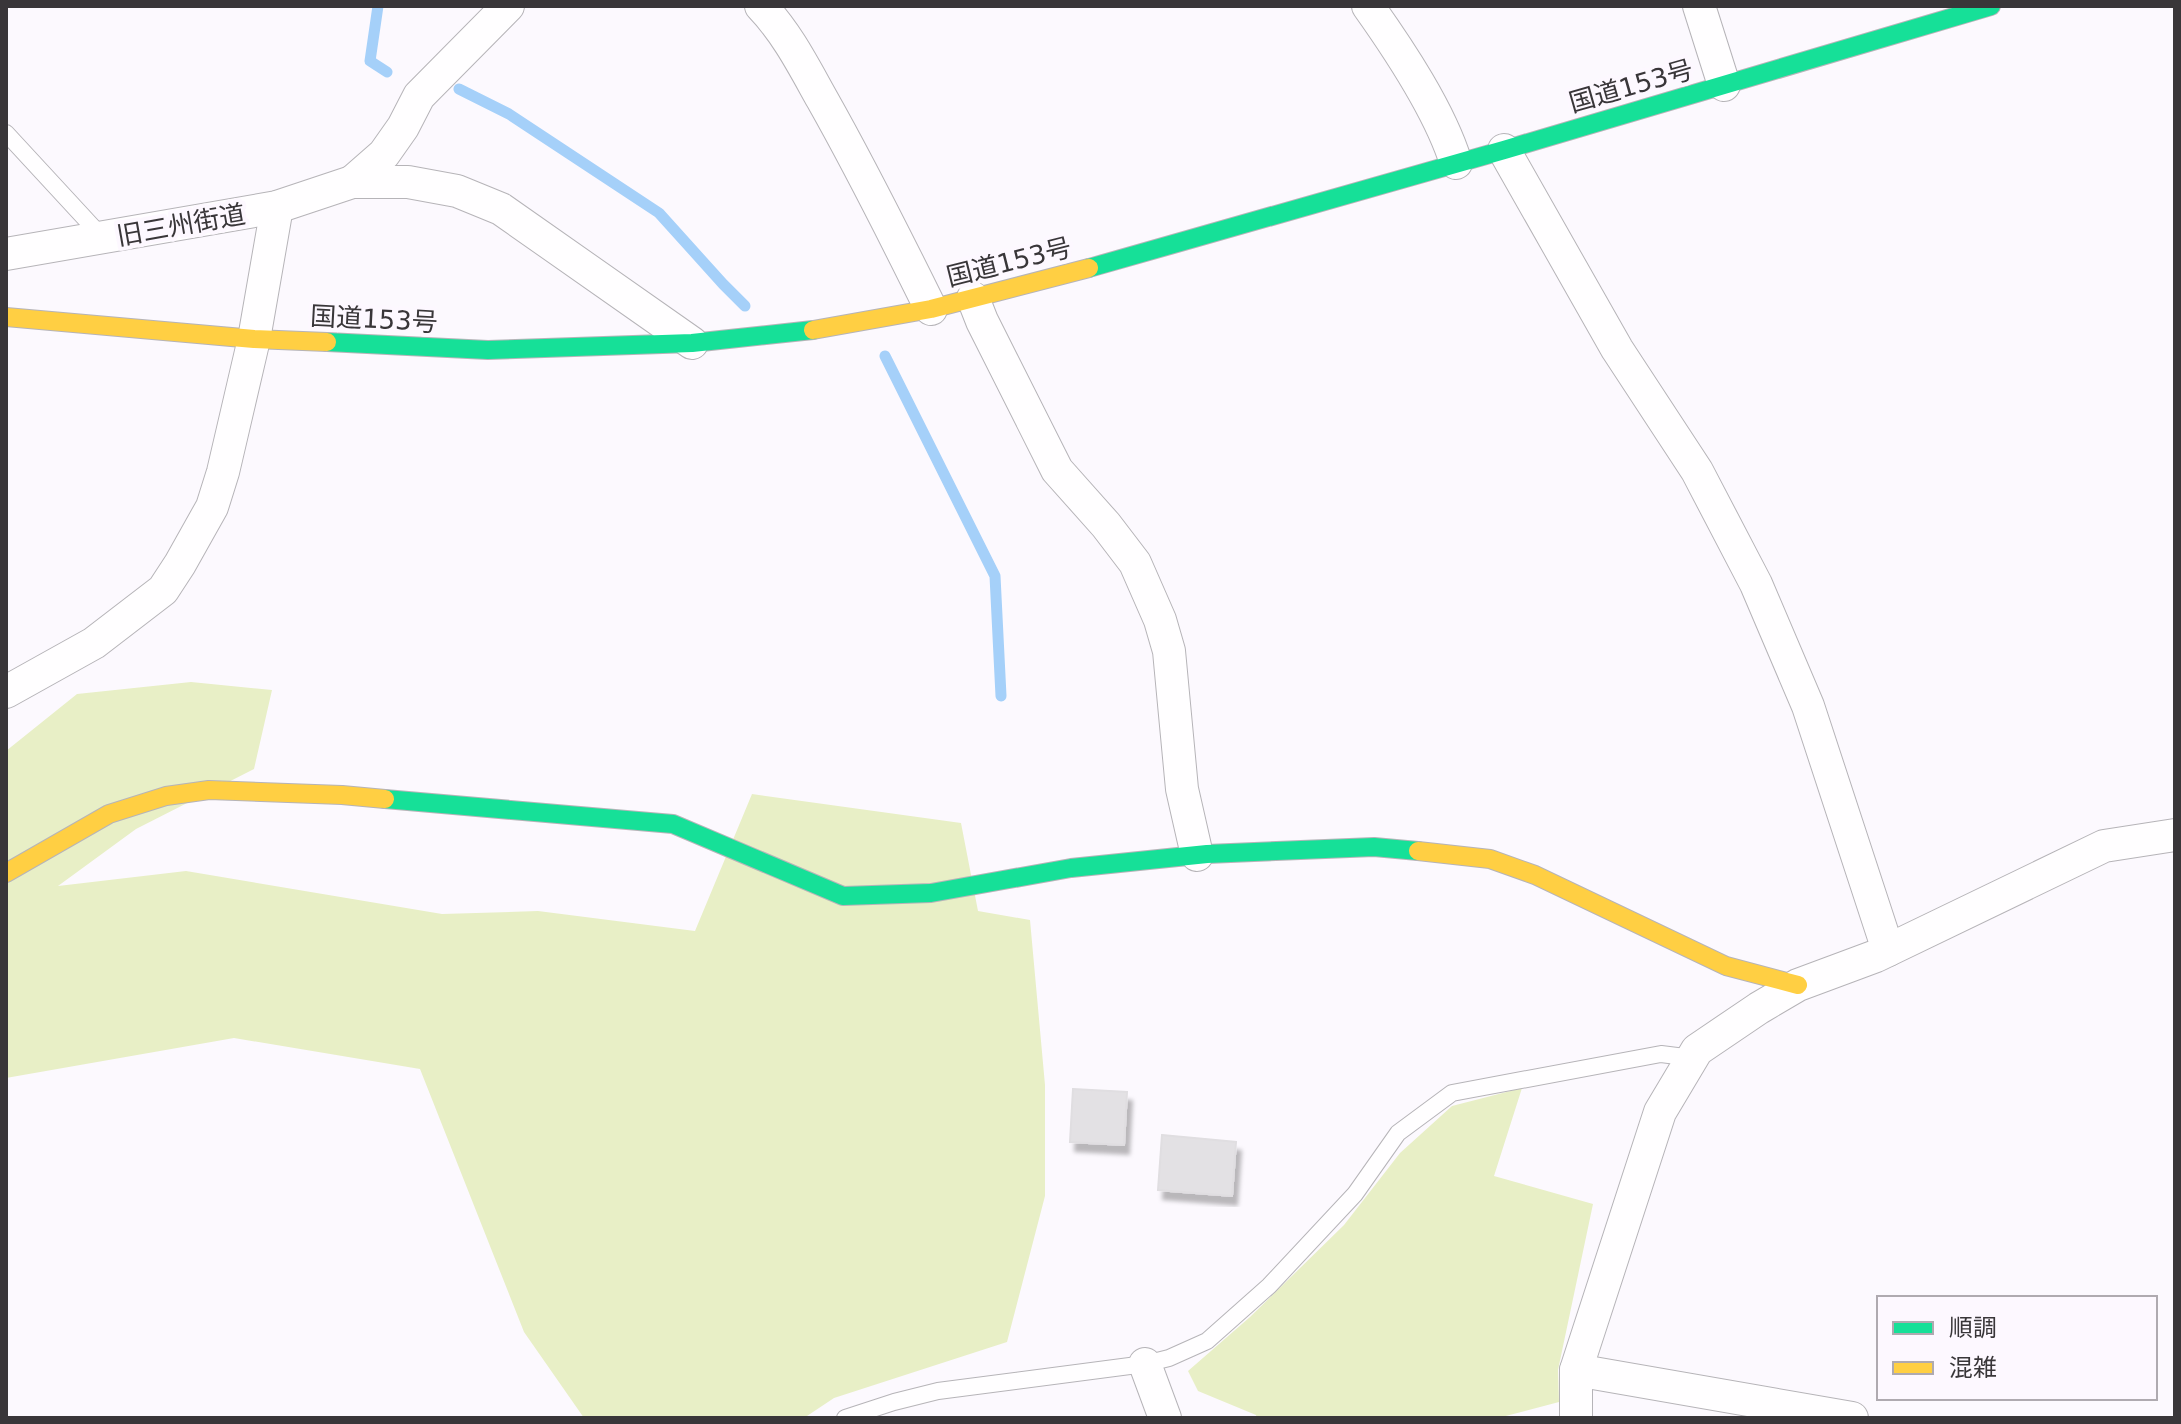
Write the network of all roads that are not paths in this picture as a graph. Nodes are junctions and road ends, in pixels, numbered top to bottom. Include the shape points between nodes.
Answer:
1 (508, 6) edge
2 (761, 6) edge
3 (1368, 6) edge
4 (1699, 6) edge
5 (1991, 6) edge
6 (1724, 85) junction
7 (6, 133) edge
8 (1504, 150) junction
9 (1456, 163) junction
10 (352, 182) junction
11 (277, 207) junction
12 (104, 239) junction
13 (6, 254) edge
14 (973, 298) junction
15 (931, 309) junction
16 (6, 317) edge
17 (254, 339) junction
18 (692, 343) junction
19 (6, 692) edge
20 (2175, 835) edge
21 (1197, 855) junction
22 (6, 873) edge
23 (1888, 950) junction
24 (1798, 985) junction
25 (1693, 1058) junction
26 (1145, 1364) junction
27 (1576, 1370) junction
28 (845, 1418) edge
29 (1165, 1418) edge
30 (1576, 1418) edge
31 (1852, 1418) edge

1 - 10 street via 419,96 384,154
2 - 15 street via 791,45 847,142
3 - 9 street via 1449,139
4 - 6 street
5 - 6 main road, 国道153号
6 - 8 main road, 国道153号
7 - 12 lane
8 - 9 main road, 国道153号
8 - 23 street via 1617,349 1697,471 1756,584 1808,706
9 - 14 main road, 国道153号
10 - 11 street, 旧三州街道
10 - 18 street via 408,182 457,191 501,209
11 - 12 street, 旧三州街道
11 - 17 street
12 - 13 street, 旧三州街道
14 - 15 main road, 国道153号
14 - 21 street via 1057,470 1135,563 1160,620 1169,651 1182,789
15 - 18 main road, 国道153号 via 815,330
16 - 17 main road, 国道153号
17 - 18 main road, 国道153号 via 488,350
17 - 19 street via 212,507 163,590 94,643
20 - 23 street via 2104,846
21 - 22 main road via 1071,868 931,893 843,896 673,824 342,795 209,790 166,796 109,814
21 - 24 main road via 1374,847 1490,859 1535,875 1726,966
23 - 24 street
24 - 25 street via 1697,1050
25 - 26 lane via 1661,1054 1452,1093 1398,1133 1355,1194 1269,1286 1207,1341
25 - 27 street via 1660,1112
26 - 28 lane via 938,1391
26 - 29 street
27 - 30 street
27 - 31 street

